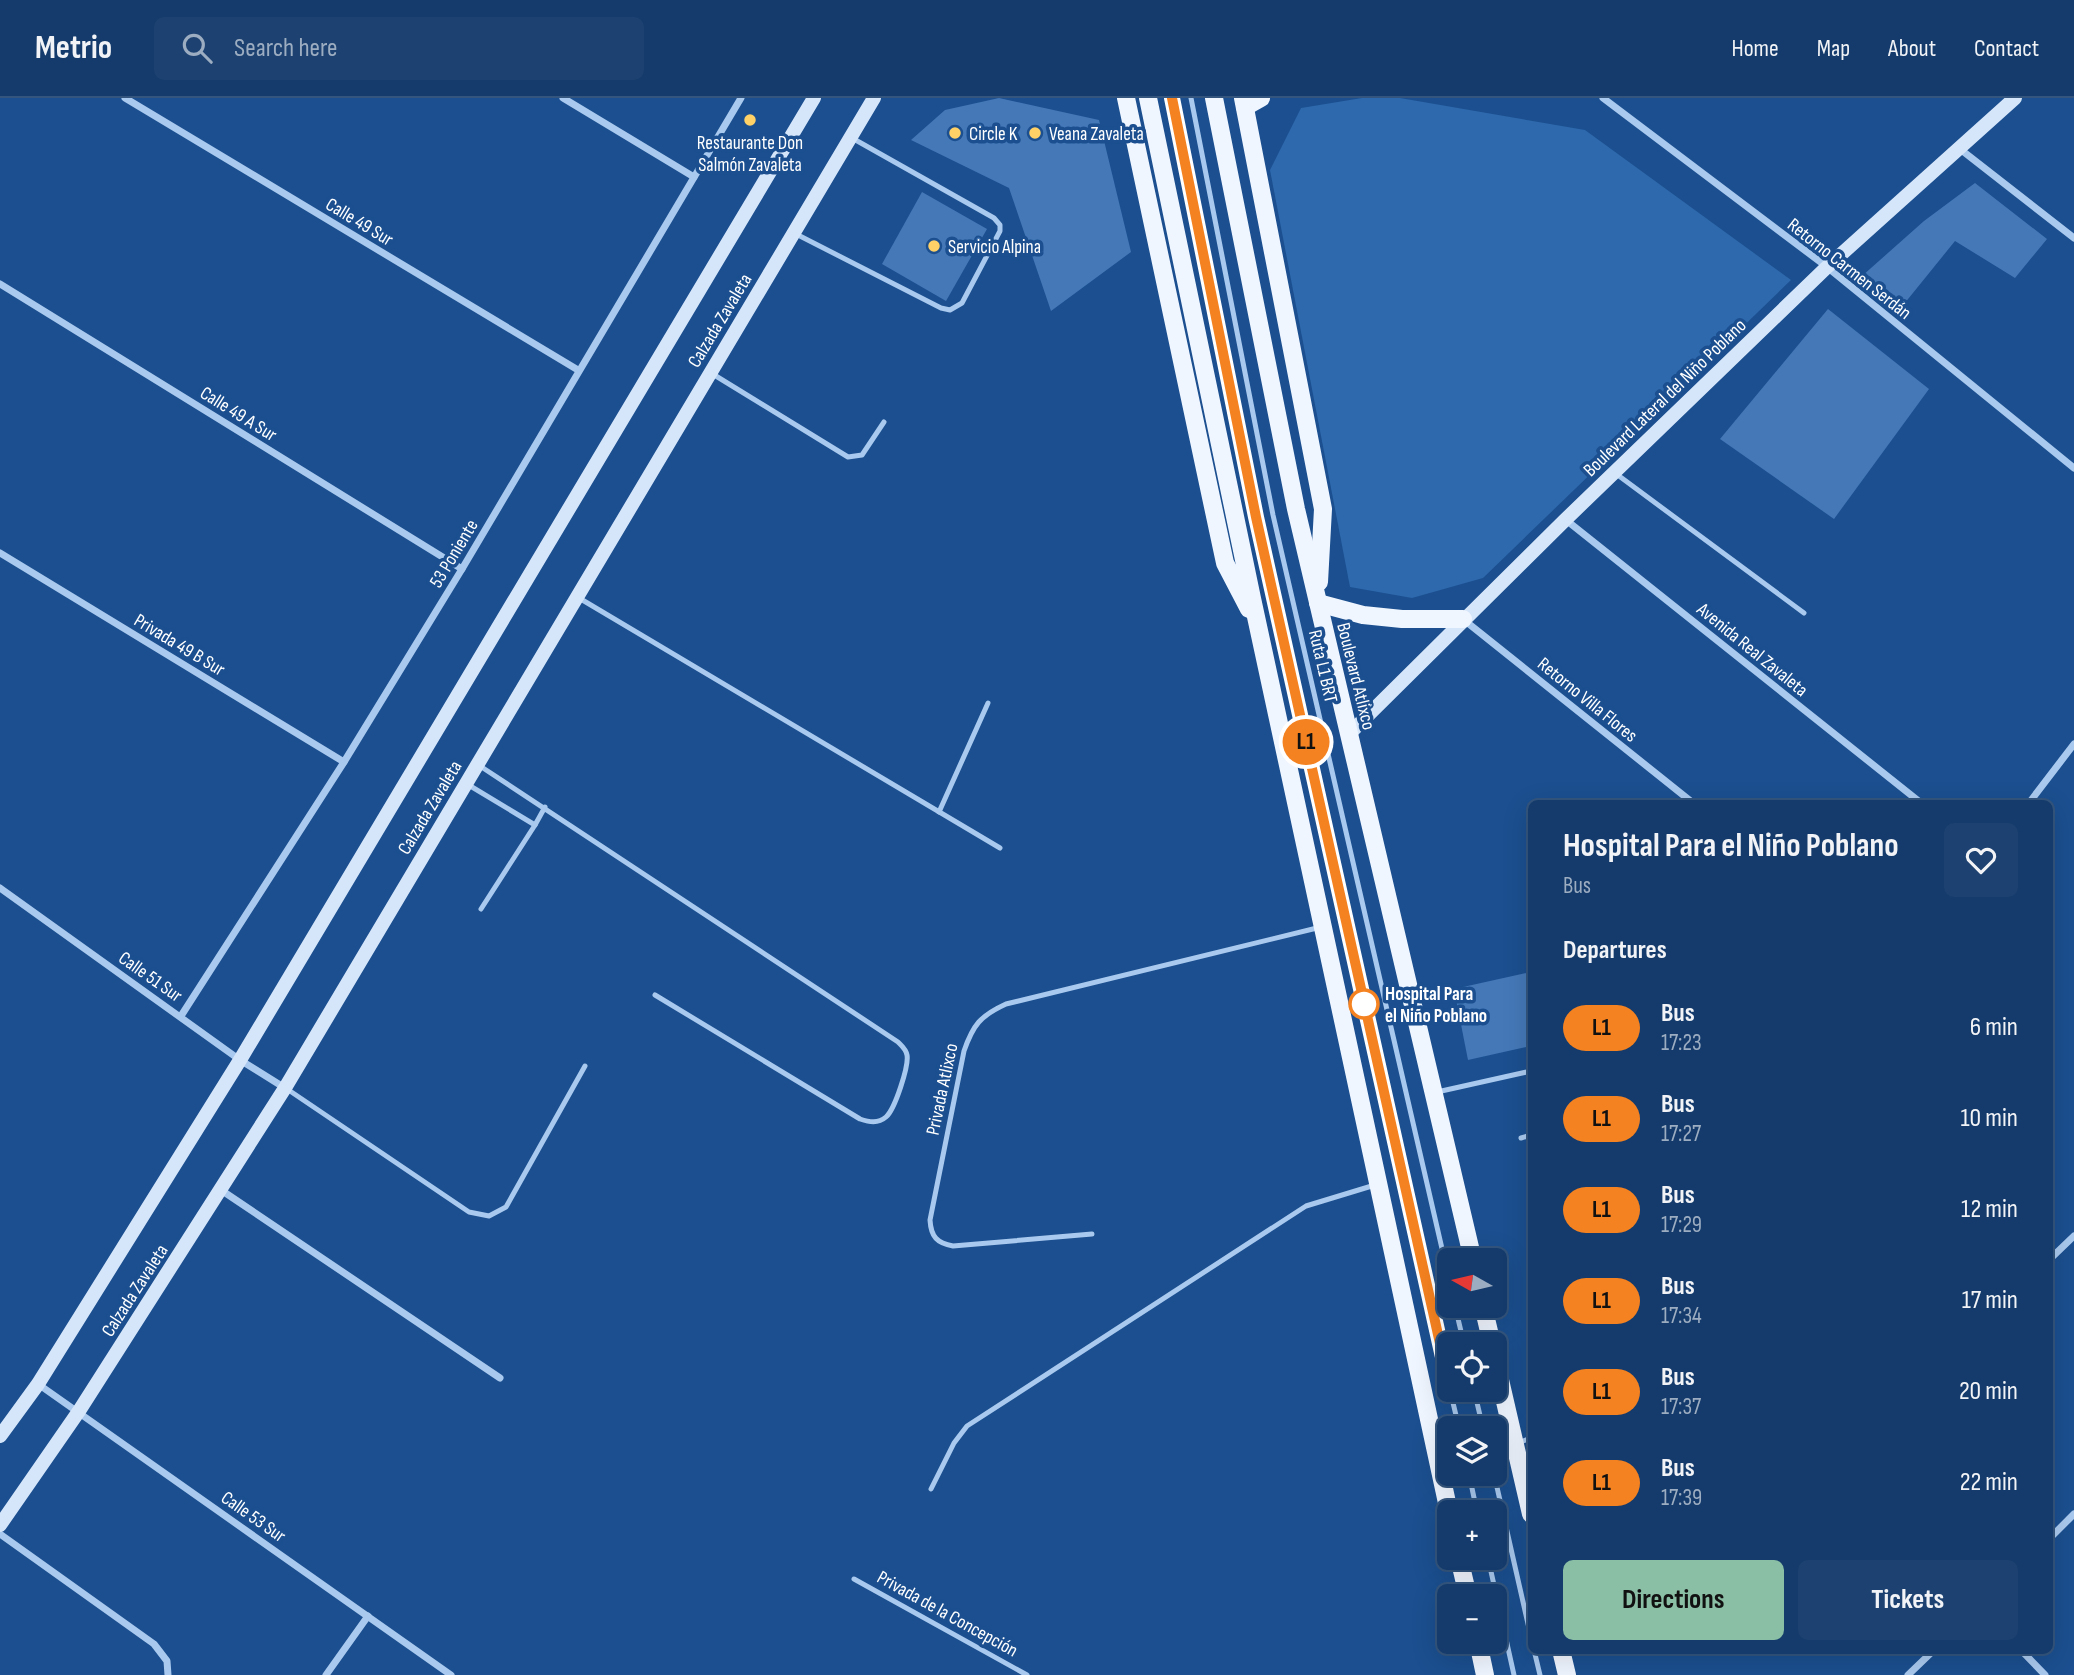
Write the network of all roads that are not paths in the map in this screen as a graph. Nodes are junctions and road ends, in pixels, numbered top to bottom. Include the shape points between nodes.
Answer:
1 (125, 98) edge
2 (563, 98) edge
3 (741, 98) edge
4 (814, 98) edge
5 (874, 98) edge
6 (1118, 98) edge
7 (1126, 98) edge
8 (1143, 98) edge
9 (1149, 98) edge
10 (1172, 98) edge
11 (1191, 98) edge
12 (1214, 98) edge
13 (1261, 98) edge
14 (1603, 98) edge
15 (2015, 98) edge
16 (1241, 101) edge
17 (1129, 118) junction
18 (850, 137) junction
19 (1960, 149) junction
20 (694, 177) junction
21 (794, 233) junction
22 (2074, 238) edge
23 (1827, 267) junction
24 (0, 284) edge
25 (578, 370) junction
26 (710, 373) junction
27 (884, 422) dead end
28 (2074, 468) edge
29 (1614, 473) junction
30 (1565, 520) junction
31 (0, 553) edge
32 (462, 569) junction
33 (577, 596) junction
34 (1318, 603) junction
35 (1804, 613) dead end
36 (1463, 619) junction
37 (1260, 631) junction
38 (988, 703) dead end
39 (1349, 734) junction
40 (2074, 744) edge
41 (2071, 755) edge
42 (344, 762) junction
43 (477, 764) junction
44 (466, 783) junction
45 (1689, 800) edge
46 (1917, 800) edge
47 (2032, 800) edge
48 (545, 807) junction
49 (939, 812) junction
50 (534, 825) junction
51 (1000, 848) dead end
52 (0, 888) edge
53 (481, 909) dead end
54 (1324, 927) junction
55 (655, 995) dead end
56 (181, 1016) junction
57 (240, 1060) junction
58 (585, 1066) dead end
59 (1528, 1072) edge
60 (285, 1088) junction
61 (1434, 1092) junction
62 (1528, 1136) edge
63 (1521, 1138) dead end
64 (1378, 1184) junction
65 (221, 1190) junction
66 (1092, 1234) dead end
67 (2074, 1236) edge
68 (1442, 1248) edge
69 (1470, 1248) edge
70 (2053, 1256) edge
71 (1437, 1332) edge
72 (500, 1378) dead end
73 (38, 1384) junction
74 (1507, 1393) edge
75 (79, 1411) junction
76 (0, 1436) edge
77 (1523, 1441) edge
78 (1497, 1486) edge
79 (1528, 1487) edge
80 (930, 1489) dead end
81 (1446, 1500) edge
82 (2074, 1514) edge
83 (0, 1525) edge
84 (0, 1534) edge
85 (2053, 1535) edge
86 (1491, 1570) edge
87 (854, 1579) dead end
88 (368, 1616) junction
89 (1528, 1624) edge
90 (1481, 1654) edge
91 (1535, 1654) edge
92 (1562, 1654) edge
93 (1930, 1654) edge
94 (2025, 1654) edge
95 (168, 1675) edge
96 (326, 1675) edge
97 (451, 1675) edge
98 (1027, 1675) edge
99 (1485, 1675) edge
100 (1514, 1675) edge
101 (1540, 1675) edge
102 (1567, 1675) edge
103 (1908, 1675) edge
104 (2045, 1675) edge

1 - 25 street, Calle 49 Sur
2 - 20 street
3 - 20 street, 53 Poniente
4 - 57 main road, Calzada Zavaleta
5 - 18 main road, Calzada Zavaleta
6 - 17 main road
7 - 17 main road
8 - 17 main road
9 - 37 main road
10 - 71 lane, Ruta L1 BRT via 1256,517
11 - 68 lane, Ruta L1 BRT via 1273,515
12 - 34 main road, Boulevard Atlixco
13 - 16 main road
14 - 23 street, Retorno Carmen Serdán
15 - 19 main road, Boulevard Lateral del Niño Poblano
16 - 34 main road via 1323,509
17 - 37 main road via 1225,563
18 - 21 main road, Calzada Zavaleta
18 - 21 lane via 998,222 1000,231 962,303 950,310 942,308
19 - 22 street
19 - 23 main road, Boulevard Lateral del Niño Poblano
20 - 25 street, 53 Poniente
21 - 26 main road, Calzada Zavaleta
23 - 28 street, Retorno Carmen Serdán
23 - 29 main road, Boulevard Lateral del Niño Poblano
24 - 32 street, Calle 49 A Sur
25 - 32 street, 53 Poniente
26 - 27 lane via 848,457 862,455
26 - 33 main road, Calzada Zavaleta
29 - 30 main road, Boulevard Lateral del Niño Poblano
29 - 35 lane
30 - 36 main road, Boulevard Lateral del Niño Poblano
30 - 46 street, Avenida Real Zavaleta
31 - 42 street, Privada 49 B Sur
32 - 42 street, 53 Poniente
33 - 43 main road, Calzada Zavaleta
33 - 49 lane
34 - 36 main road via 1402,619
34 - 39 main road, Boulevard Atlixco
36 - 39 main road, Boulevard Lateral del Niño Poblano
36 - 45 street, Retorno Villa Flores
37 - 54 main road
38 - 49 lane
39 - 61 main road, Boulevard Atlixco
40 - 41 street
41 - 47 street
42 - 56 street, 53 Poniente
43 - 44 main road, Calzada Zavaleta
43 - 48 lane
44 - 50 lane
44 - 60 main road, Calzada Zavaleta
48 - 50 lane
48 - 55 lane via 898,1042 908,1058 892,1108 885,1118 873,1123 860,1119
49 - 51 lane
50 - 53 lane
52 - 56 street, Calle 51 Sur
54 - 64 main road
54 - 66 lane, Privada Atlixco via 1006,1004 987,1013 971,1030 931,1233 940,1243 953,1246
56 - 57 street, Calle 51 Sur
57 - 60 street, Calle 51 Sur
57 - 73 main road, Calzada Zavaleta
58 - 60 lane via 506,1207 489,1216 469,1212
59 - 61 lane
60 - 65 main road, Calzada Zavaleta
61 - 69 main road, Boulevard Atlixco
62 - 63 lane
64 - 80 lane via 1306,1206 967,1426
64 - 81 main road
65 - 72 street
65 - 75 main road, Calzada Zavaleta
67 - 70 street
73 - 75 street, Calle 53 Sur
73 - 76 main road, Calzada Zavaleta
74 - 77 main road
75 - 83 main road, Calzada Zavaleta
75 - 88 street, Calle 53 Sur
77 - 79 main road
78 - 89 lane
82 - 85 street
84 - 95 street via 154,1644 167,1661
86 - 100 lane
87 - 98 lane, Privada de la Concepción
88 - 96 street
88 - 97 street, Calle 53 Sur
90 - 99 main road
91 - 101 lane
92 - 102 main road
93 - 103 street
94 - 104 street

